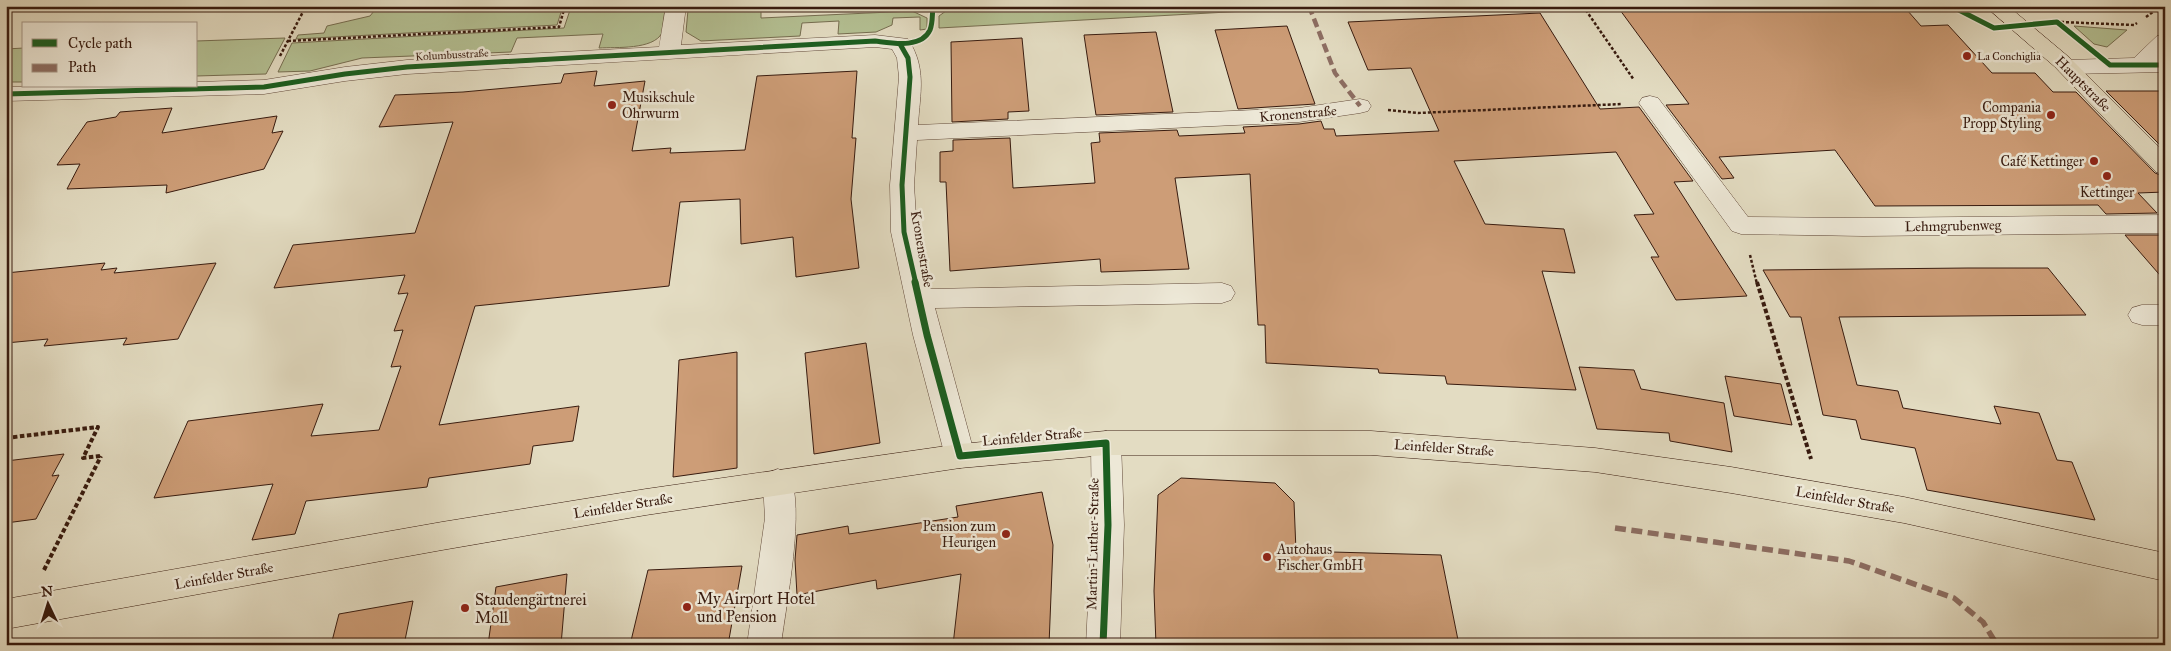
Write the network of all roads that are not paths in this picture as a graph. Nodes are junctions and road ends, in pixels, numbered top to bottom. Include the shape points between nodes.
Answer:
1 (676, 6) edge
2 (1995, 6) edge
3 (2165, 41) edge
4 (900, 44) joint
5 (669, 53) junction
6 (2140, 64) junction
7 (2165, 64) edge
8 (2068, 67) junction
9 (6, 94) edge
10 (1650, 103) road end
11 (1360, 106) dead end
12 (906, 133) junction
13 (2165, 168) edge
14 (2165, 224) edge
15 (1222, 293) dead end
16 (918, 299) junction
17 (1106, 443) junction
18 (960, 456) junction
19 (778, 482) junction
20 (2165, 567) edge
21 (15, 612) edge
22 (764, 645) edge
23 (1103, 645) edge

1 - 5 street
2 - 8 main road, Hauptstraße
3 - 6 street
4 - 5 street, Kolumbusstraße via 875,41
4 - 12 street, Kronenstraße via 908,58
5 - 9 street, Kolumbusstraße via 407,67 264,88
6 - 7 street
6 - 8 street
8 - 13 main road, Hauptstraße
10 - 14 street, Lehmgrubenweg via 1741,225
11 - 12 street, Kronenstraße via 1299,115
12 - 16 street, Kronenstraße via 902,206
15 - 16 street, Kronenstraße
16 - 18 street, Kronenstraße
17 - 18 main road, Leinfelder Straße
17 - 20 main road, Leinfelder Straße via 1371,443 1595,460 1904,510
17 - 23 street, Martin-Luther-Straße via 1108,525
18 - 19 main road, Leinfelder Straße
19 - 21 main road, Leinfelder Straße via 442,536
19 - 22 street via 781,518

